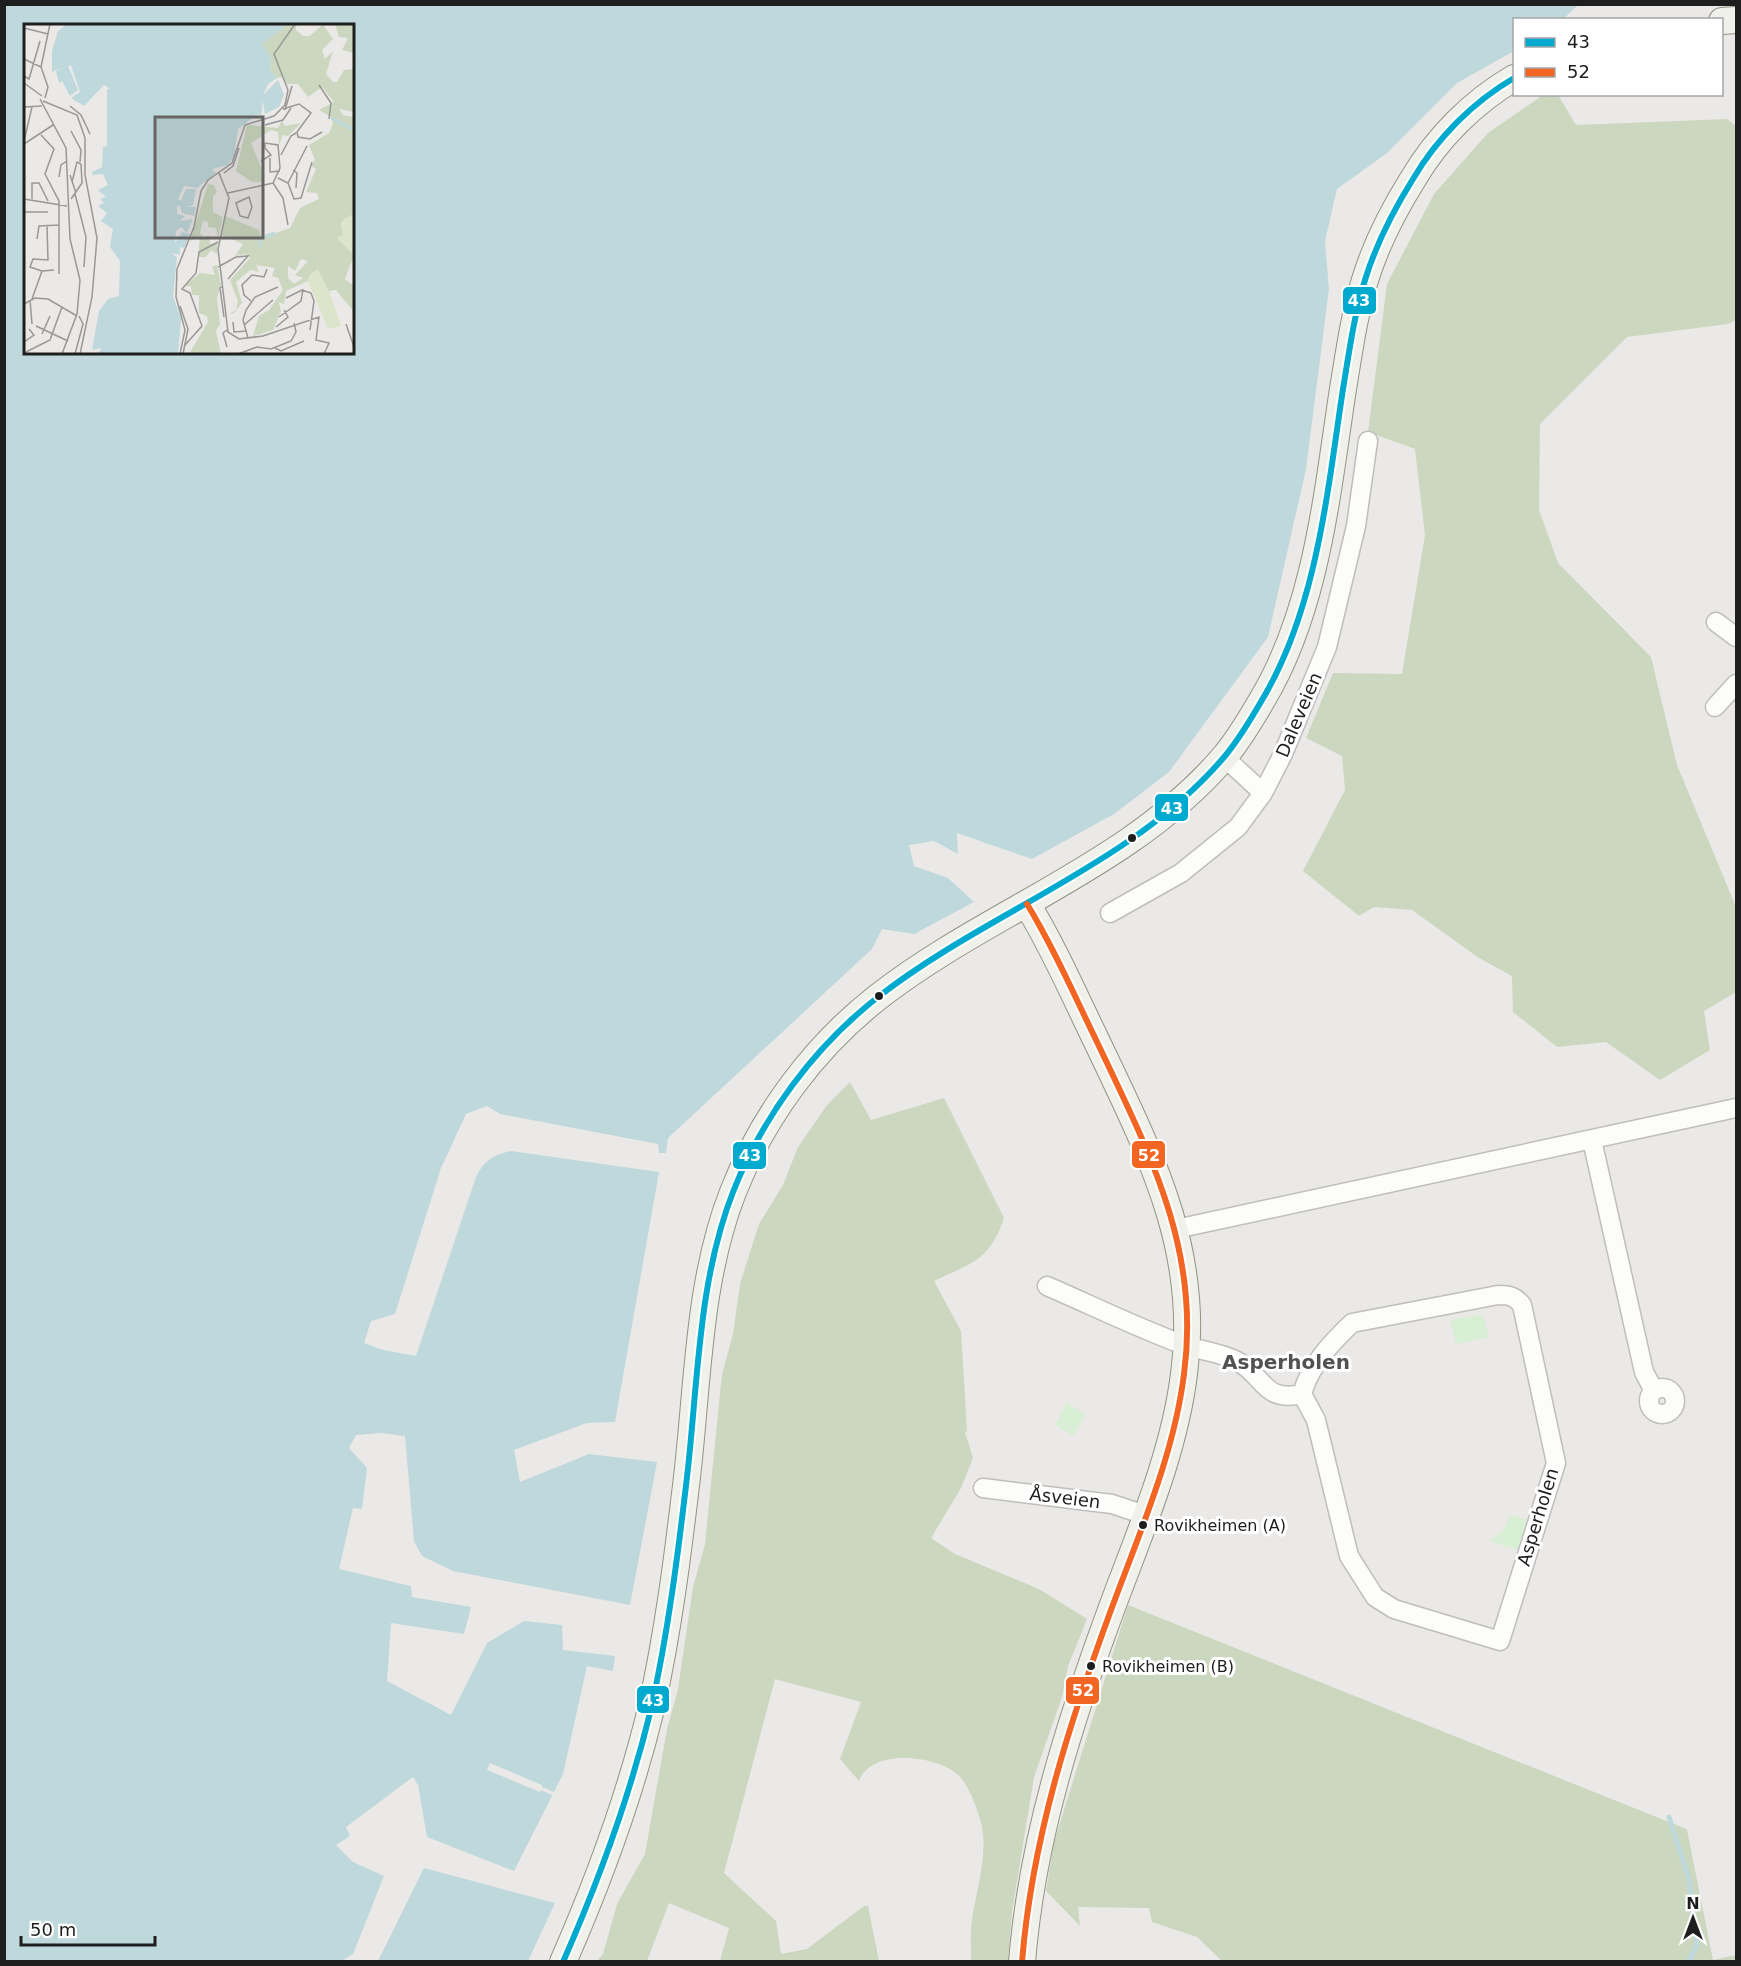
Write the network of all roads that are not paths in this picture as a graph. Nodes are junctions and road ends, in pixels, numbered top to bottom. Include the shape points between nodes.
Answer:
1 (1513, 79) edge
2 (1368, 441) dead end
3 (1716, 622) dead end
4 (1737, 637) edge
5 (1737, 684) edge
6 (1715, 707) dead end
7 (1224, 757) junction
8 (1263, 793) junction
9 (1026, 904) junction
10 (1110, 913) dead end
11 (1737, 1107) edge
12 (1592, 1140) junction
13 (1176, 1229) junction
14 (1047, 1286) dead end
15 (1187, 1346) junction
16 (1654, 1391) dead end
17 (1302, 1394) junction
18 (983, 1488) dead end
19 (1145, 1515) junction
20 (563, 1962) edge
21 (1022, 1962) edge

1 - 7 main road, Daleveien via 1455,123 1424,160 1379,241 1364,282 1350,346 1309,582 1288,649 1265,695
2 - 8 street, Daleveien via 1352,549 1327,647
3 - 4 street
5 - 6 street
7 - 8 street
7 - 9 main road, Daleveien via 1158,820
8 - 10 street, Daleveien via 1238,827 1189,866
9 - 13 main road via 1054,952 1134,1119
9 - 20 main road, Daleveien via 918,969 846,1025 815,1056 774,1111 735,1187 712,1270 673,1583 652,1705 604,1862
11 - 12 street
12 - 13 street
12 - 16 street via 1644,1372
13 - 15 main road via 1185,1290
14 - 15 street
15 - 17 street via 1212,1350 1240,1362 1262,1386 1278,1395
15 - 19 main road via 1178,1408
17 - 17 street, Asperholen via 1315,1365 1352,1323 1498,1295 1517,1299 1522,1305 1556,1463 1500,1641 1394,1609 1375,1597 1349,1556 1316,1420
18 - 19 street, Åsveien via 1112,1504
19 - 21 main road via 1047,1805 1032,1880

